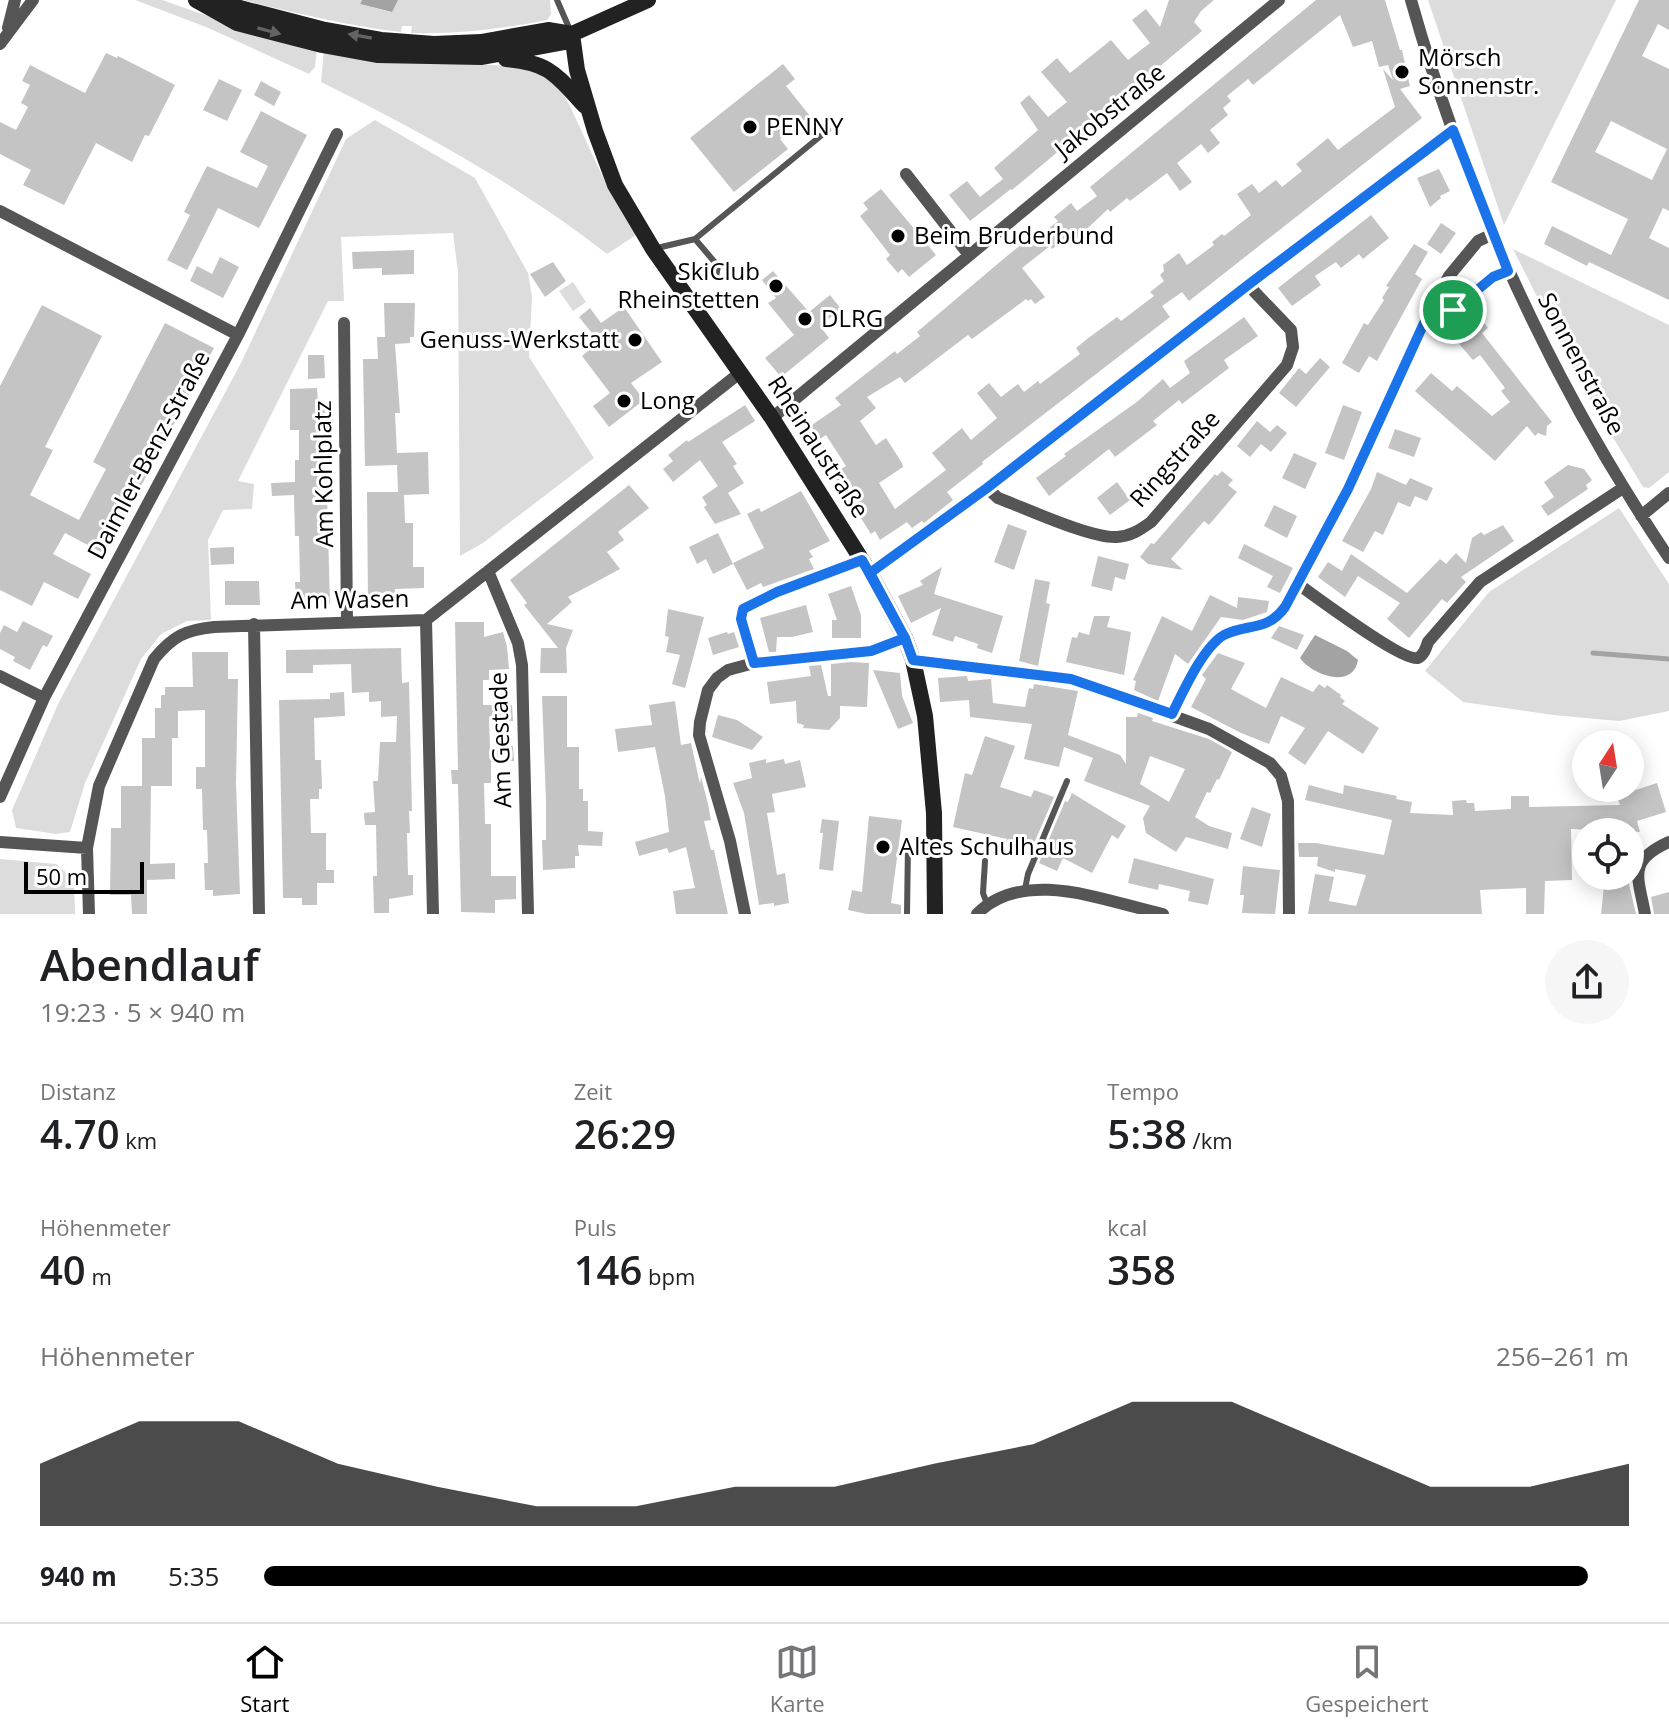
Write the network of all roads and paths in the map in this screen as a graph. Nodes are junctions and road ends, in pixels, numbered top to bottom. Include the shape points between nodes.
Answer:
1 (15, 0) edge
2 (33, 0) edge
3 (197, 0) edge
4 (557, 0) edge
5 (648, 0) edge
6 (1279, 0) edge
7 (1411, 0) edge
8 (572, 34) junction
9 (3, 39) edge
10 (485, 56) junction
11 (589, 110) junction
12 (828, 130) dead end
13 (1453, 130) junction
14 (337, 134) dead end
15 (906, 174) dead end
16 (0, 211) edge
17 (1493, 234) junction
18 (695, 239) junction
19 (653, 249) junction
20 (969, 255) junction
21 (1508, 271) junction
22 (716, 277) dead end
23 (1248, 285) junction
24 (344, 323) dead end
25 (1424, 323) junction
26 (238, 335) junction
27 (741, 372) junction
28 (772, 418) junction
29 (987, 488) junction
30 (1623, 488) junction
31 (1669, 493) edge
32 (1641, 516) junction
33 (1669, 558) edge
34 (866, 566) junction
35 (488, 571) junction
36 (1298, 584) junction
37 (426, 620) junction
38 (347, 623) junction
39 (254, 624) junction
40 (905, 638) junction
41 (913, 660) junction
42 (754, 663) junction
43 (0, 676) edge
44 (44, 698) junction
45 (1172, 714) junction
46 (1067, 781) dead end
47 (0, 797) edge
48 (0, 842) edge
49 (1669, 842) edge
50 (908, 844) dead end
51 (87, 848) junction
52 (985, 861) dead end
53 (1025, 889) junction
54 (982, 909) edge
55 (89, 914) edge
56 (259, 914) edge
57 (433, 914) edge
58 (528, 914) edge
59 (745, 914) edge
60 (907, 914) edge
61 (935, 914) edge
62 (1163, 914) edge
63 (1289, 914) edge
64 (1645, 914) edge

1 - 9 street
2 - 9 street
8 -> 3 street via 548,30 434,44 381,40
3 -> 10 street via 237,23 322,45 377,55
4 - 8 lane
5 - 8 street
6 - 20 street, Jakobstraße
7 - 13 street, Sonnenstraße
8 - 10 street via 565,42
8 - 11 street, Rheinaustraße
10 - 11 street via 533,61 554,73
11 - 19 street, Rheinaustraße via 615,185
12 - 18 lane
13 - 17 street, Sonnenstraße
13 - 23 street
14 - 26 street, Daimler-Benz-Straße
15 - 20 street
16 - 26 street
17 - 21 street, Sonnenstraße
17 - 25 street via 1478,241 1449,276
18 - 19 lane
18 - 22 lane via 718,266
19 - 27 street, Rheinaustraße
20 - 28 street, Jakobstraße
21 - 25 street via 1493,277 1436,326
21 - 30 street, Sonnenstraße via 1567,391
23 - 29 street
23 - 29 street, Ringstraße via 1291,330 1287,365 1151,522 1135,534 1098,535 998,498
24 - 38 street, Am Kohlplatz
25 - 36 street
26 - 44 street, Daimler-Benz-Straße
27 - 28 street, Rheinaustraße
27 - 35 street, Am Wasen
28 - 34 street, Rheinaustraße
29 - 34 street
30 - 32 street, Sonnenstraße
30 - 36 street via 1480,582 1418,658 1370,635
31 - 32 street
32 - 33 street, Sonnenstraße
34 - 40 street, Rheinaustraße
34 - 42 street via 777,592 743,609
35 - 37 street, Am Wasen
35 - 58 street, Am Gestade via 522,665
36 - 45 street via 1272,621 1217,641
37 - 38 street, Am Wasen
37 - 57 street
38 - 39 street, Am Wasen
39 - 51 street, Am Wasen via 189,630 154,659 99,786
39 - 56 street
40 - 41 street, Rheinaustraße
40 - 42 street via 871,651
41 - 45 street via 1071,679
41 - 61 street, Rheinaustraße via 925,716 934,813
42 - 59 street via 717,678 708,690 700,722
43 - 44 street
44 - 47 street, Daimler-Benz-Straße
45 - 63 street via 1249,750 1281,776 1288,801
46 - 53 lane
48 - 51 street
49 - 64 street via 1638,867
50 - 60 lane
51 - 55 street, Am Wasen
52 - 54 lane
53 - 54 street
53 - 62 street via 1077,893

